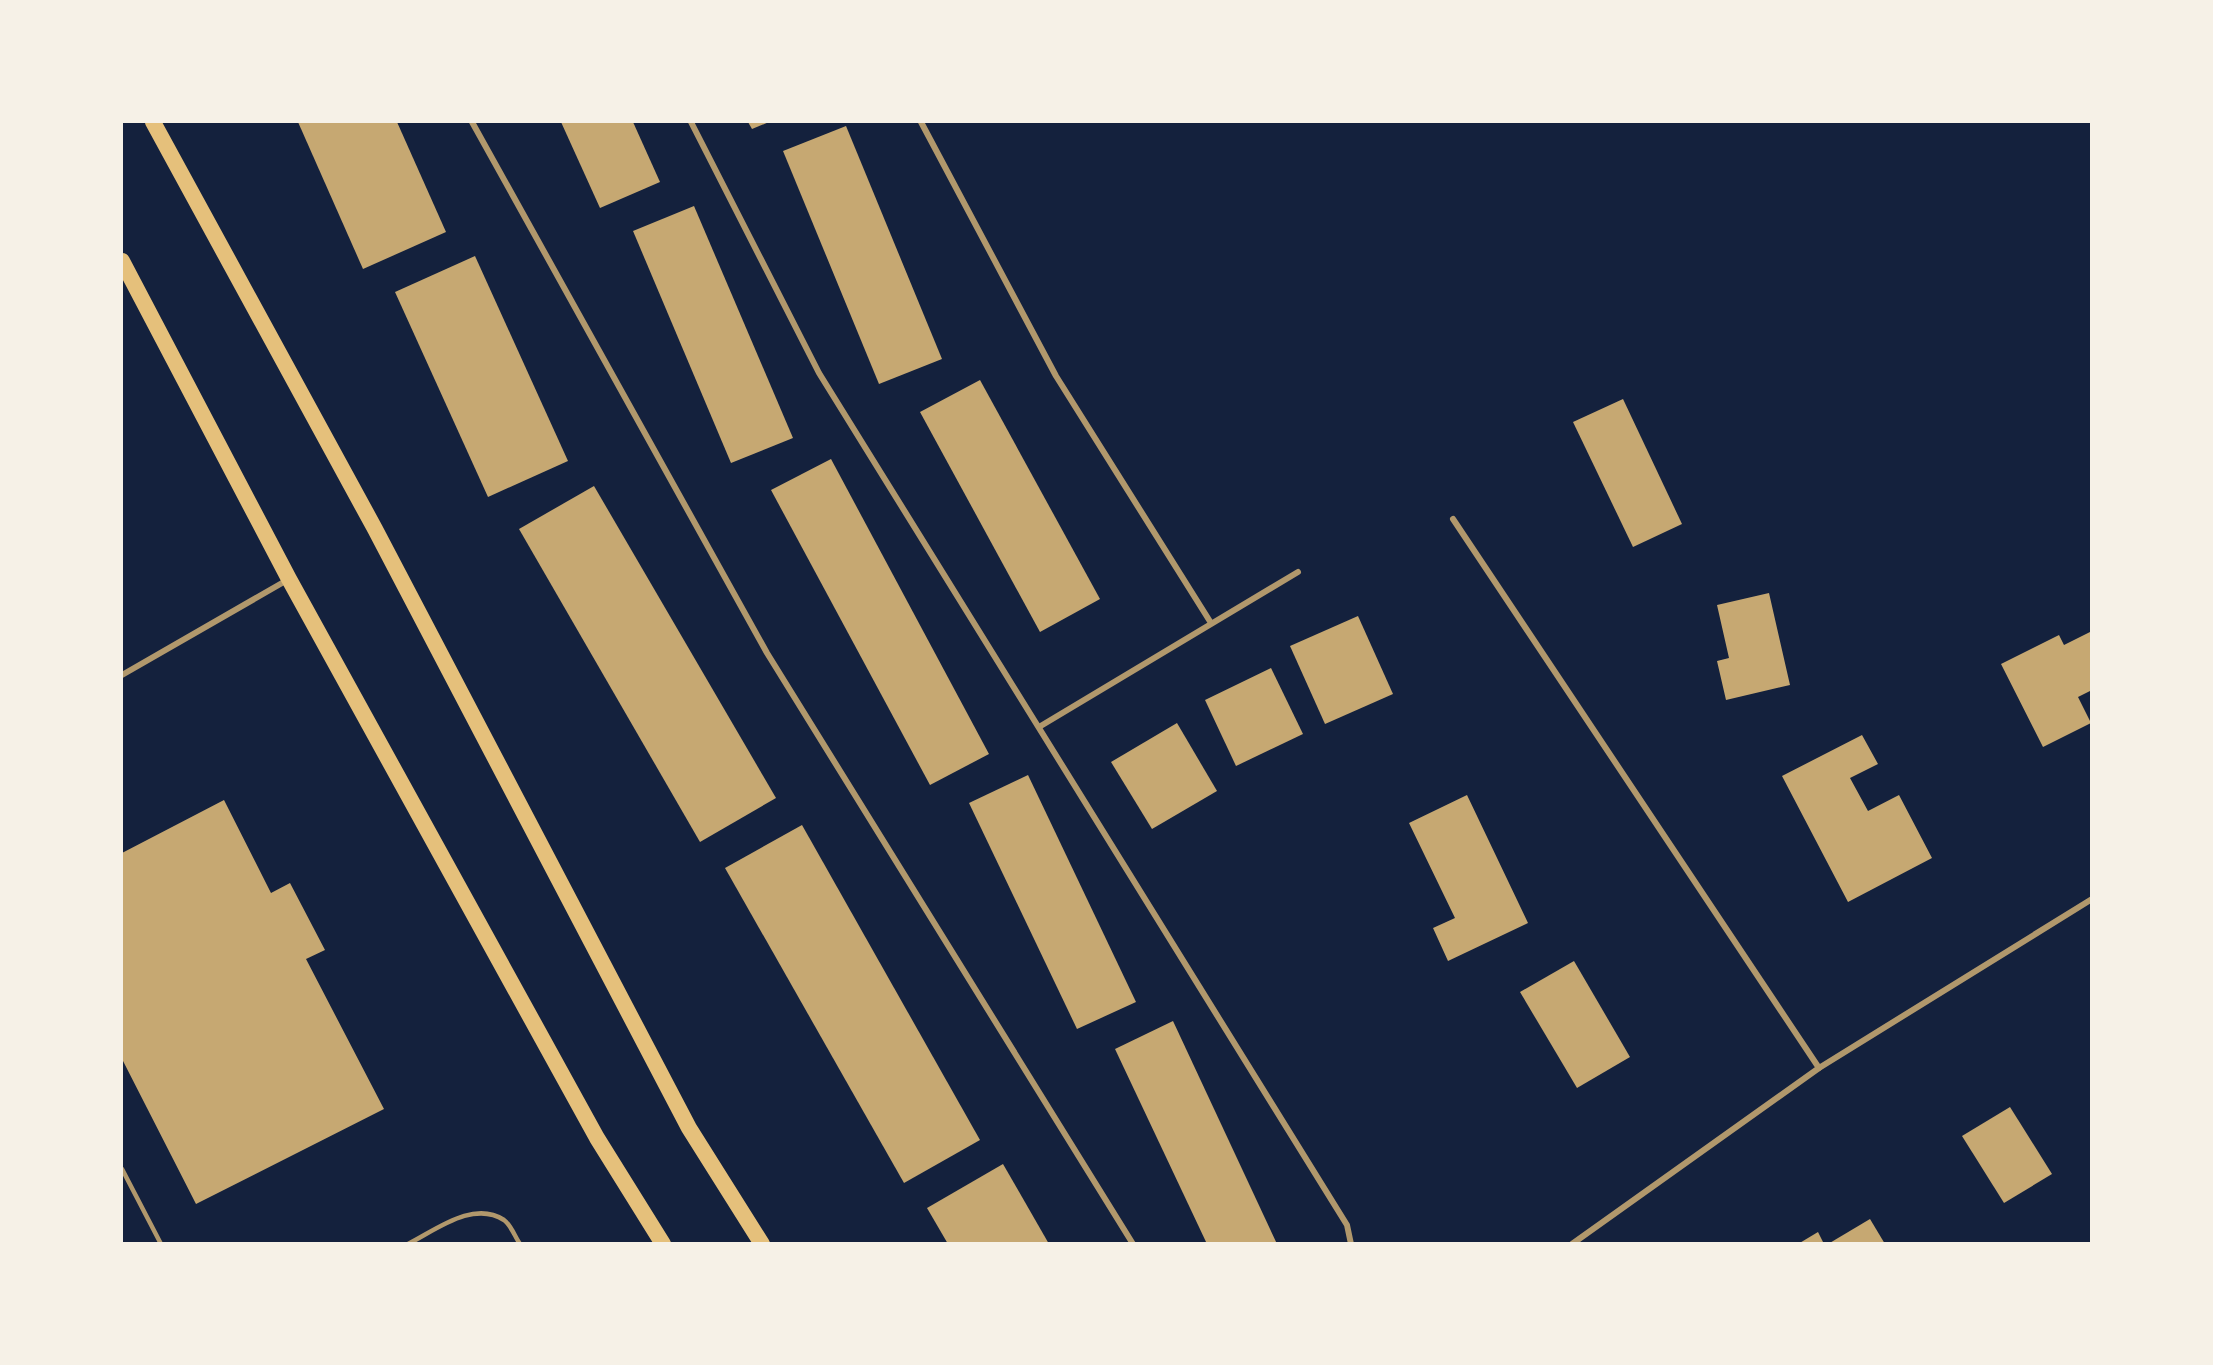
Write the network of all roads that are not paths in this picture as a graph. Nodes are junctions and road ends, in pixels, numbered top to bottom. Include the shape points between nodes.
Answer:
1 (153, 122) edge
2 (472, 122) edge
3 (691, 122) edge
4 (921, 122) edge
5 (122, 261) edge
6 (1453, 519) dead end
7 (1298, 572) dead end
8 (289, 579) junction
9 (1212, 623) junction
10 (122, 675) edge
11 (1039, 727) junction
12 (2091, 899) edge
13 (1819, 1068) junction
14 (122, 1169) edge
15 (160, 1244) edge
16 (408, 1244) edge
17 (520, 1244) edge
18 (663, 1244) edge
19 (762, 1244) edge
20 (1133, 1244) edge
21 (1351, 1244) edge
22 (1572, 1244) edge

1 - 19 highway via 375,529 689,1128
2 - 20 street via 767,653
3 - 11 street via 819,373
4 - 9 street via 1056,376
5 - 8 highway
6 - 13 street
7 - 9 street
8 - 10 street
8 - 18 highway via 597,1138
9 - 11 street
11 - 21 street via 1347,1225
12 - 13 street
13 - 22 street
14 - 15 lane
16 - 17 lane via 463,1216 485,1212 506,1221

